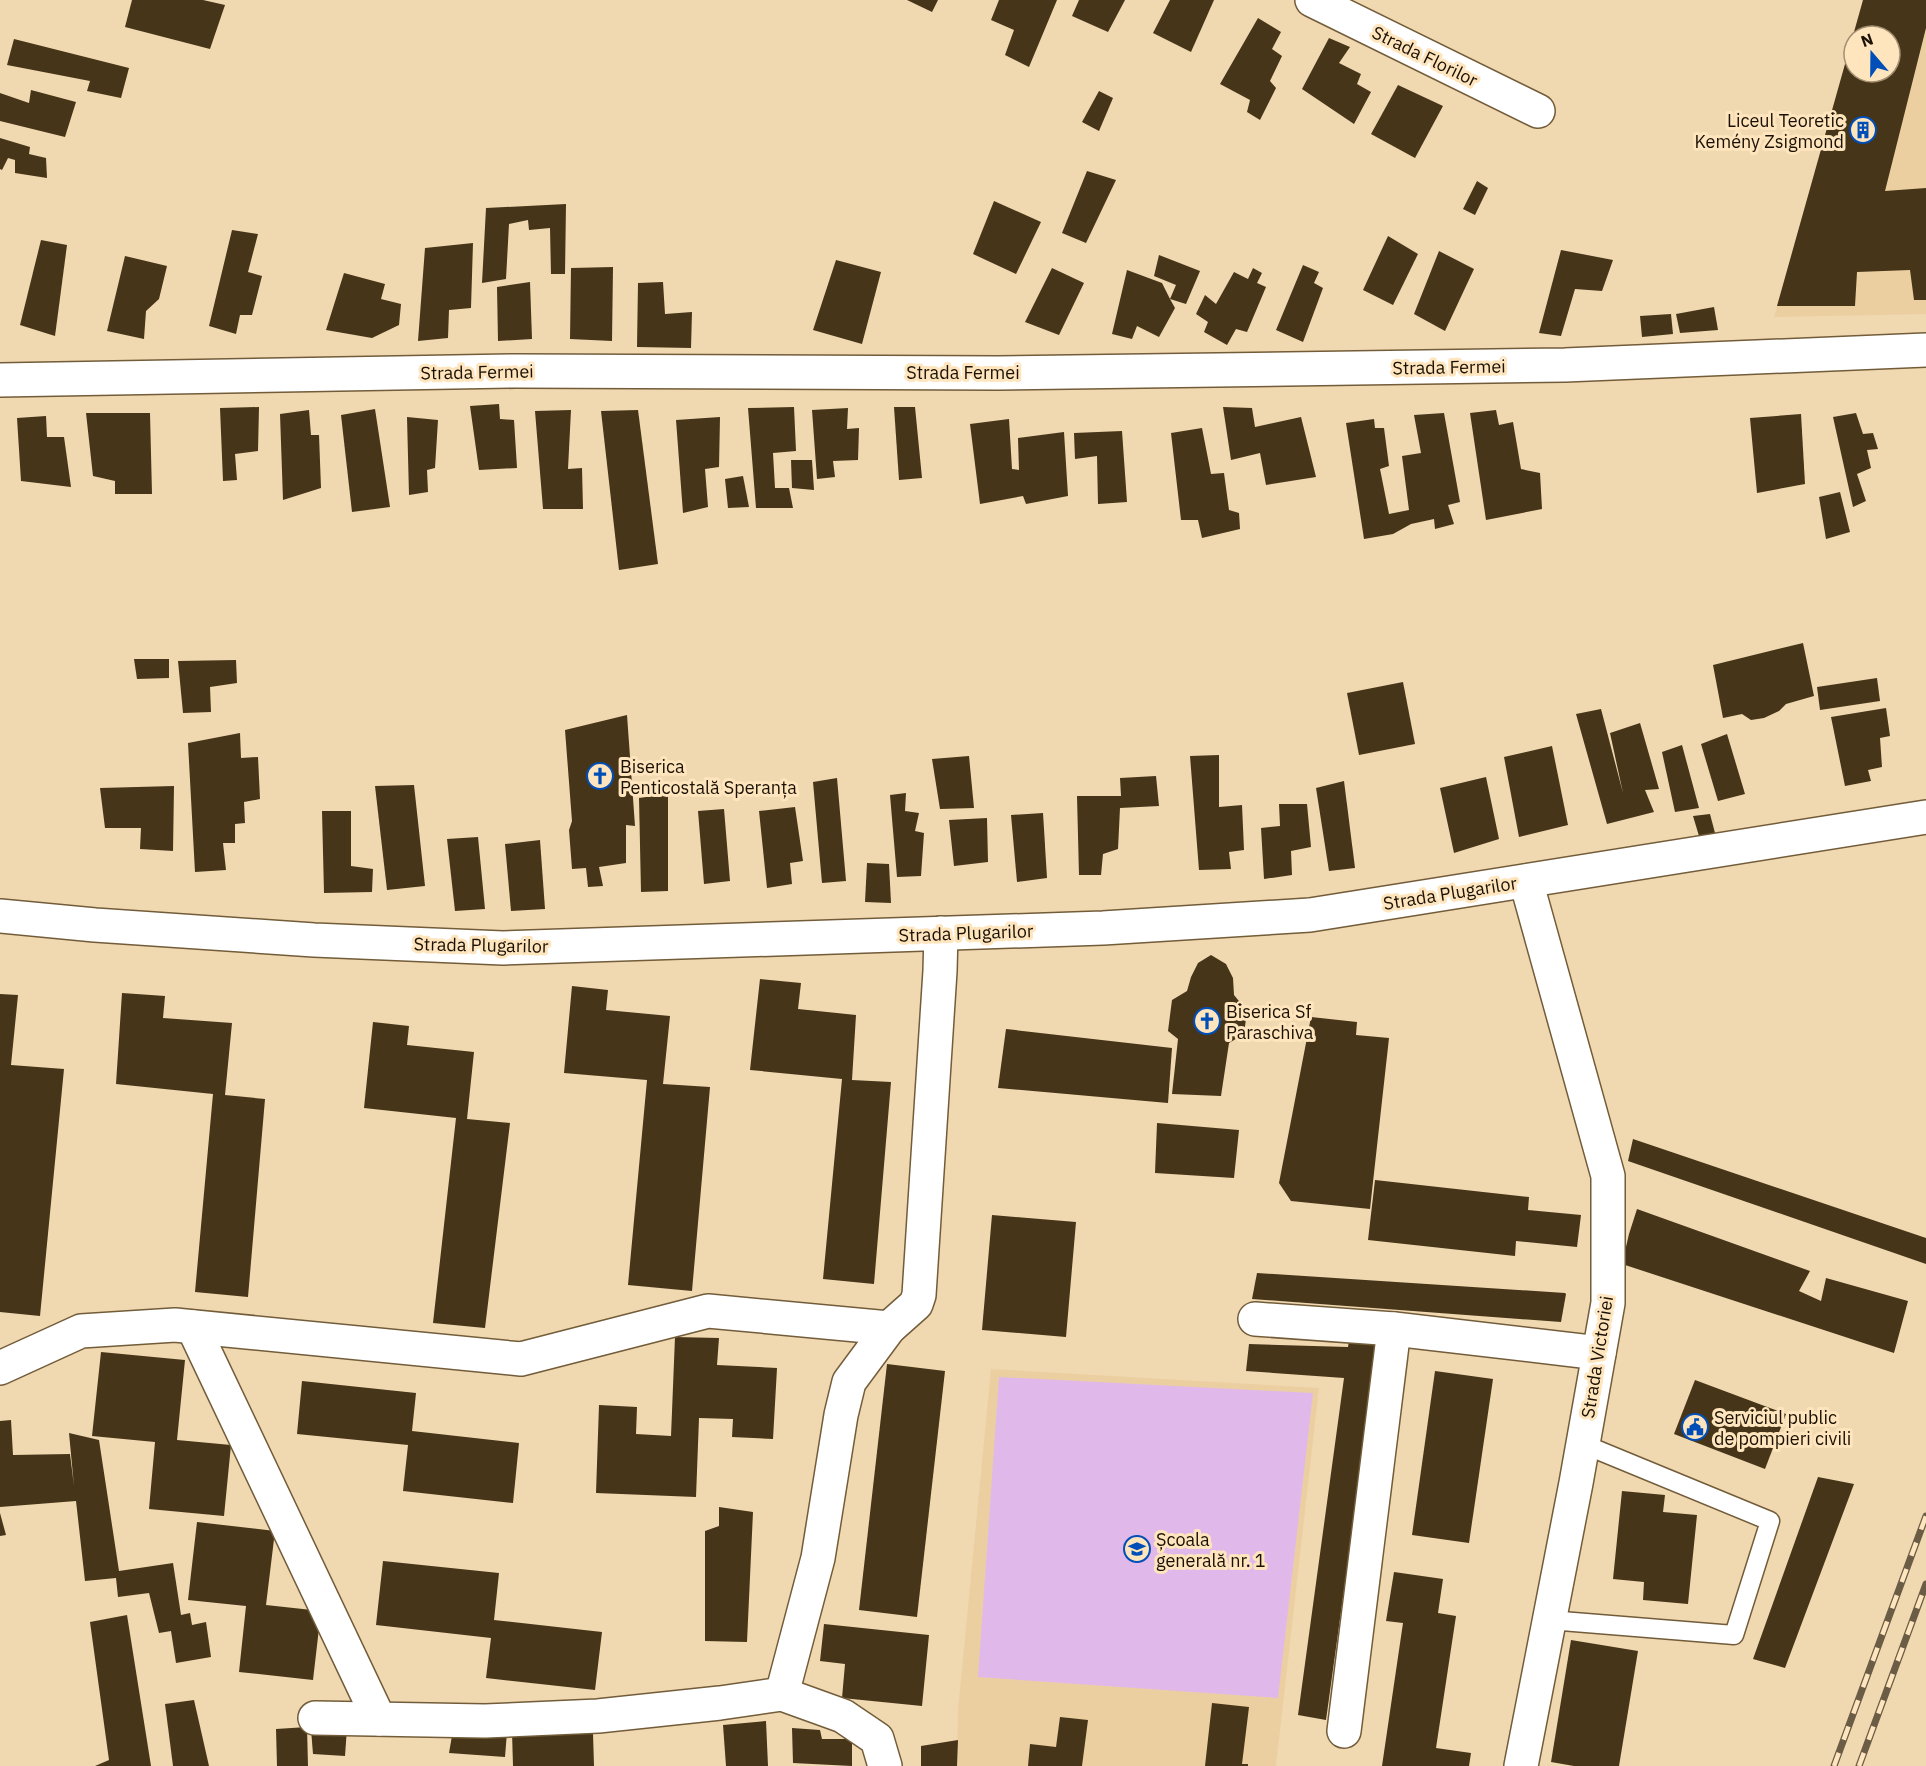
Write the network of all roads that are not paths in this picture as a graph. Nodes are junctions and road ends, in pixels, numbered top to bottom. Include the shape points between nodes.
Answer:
1 (1312, 0) edge
2 (1538, 111) dead end
3 (1926, 350) edge
4 (0, 380) edge
5 (1926, 817) edge
6 (1526, 881) junction
7 (0, 916) edge
8 (941, 933) junction
9 (1255, 1319) dead end
10 (194, 1327) junction
11 (889, 1328) junction
12 (1394, 1329) junction
13 (1599, 1353) junction
14 (0, 1368) edge
15 (1583, 1444) junction
16 (1549, 1620) junction
17 (782, 1694) junction
18 (315, 1718) dead end
19 (379, 1719) junction
20 (1344, 1731) dead end
21 (885, 1766) edge
22 (1521, 1766) edge

1 - 2 street, Strada Florilor
3 - 4 street, Strada Fermei via 1517,366 998,373 515,371
5 - 6 street, Strada Plugarilor
6 - 8 street, Strada Plugarilor via 1310,915
6 - 13 street, Strada Victoriei via 1608,1176 1608,1303
7 - 8 street, Strada Plugarilor via 314,940 503,948
8 - 11 street via 919,1295 916,1304
9 - 12 street
10 - 11 street via 521,1359 708,1311
10 - 14 street via 81,1331
10 - 19 street
11 - 17 street via 849,1382 818,1558
12 - 13 street
12 - 20 street
13 - 15 street, Strada Victoriei
15 - 16 street, Strada Victoriei
15 - 16 lane via 1770,1521 1734,1635
16 - 22 street, Strada Victoriei
17 - 19 street via 598,1716 485,1722
17 - 21 street via 843,1716 877,1739
18 - 19 street

